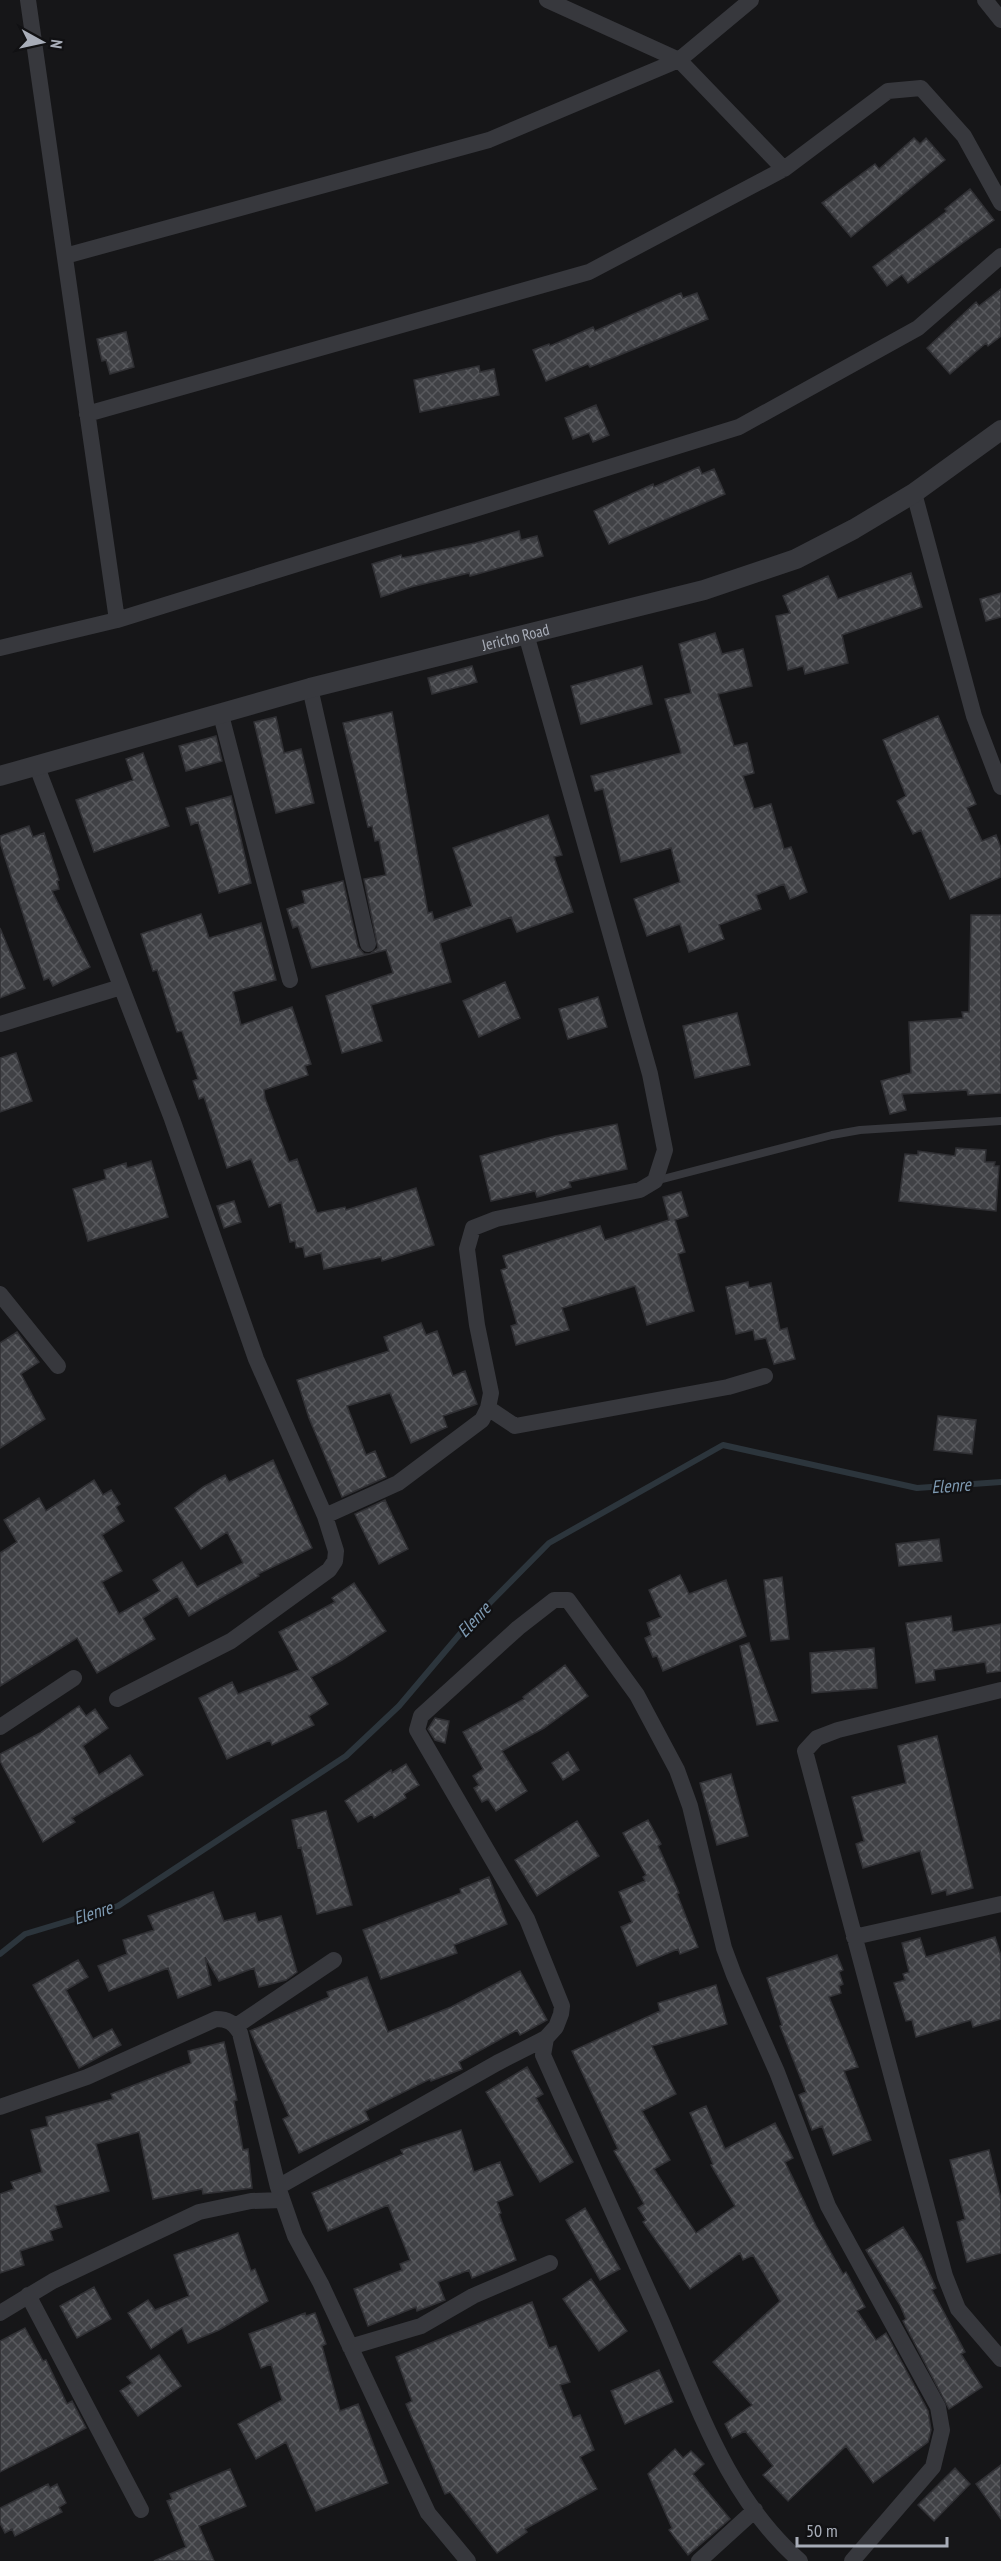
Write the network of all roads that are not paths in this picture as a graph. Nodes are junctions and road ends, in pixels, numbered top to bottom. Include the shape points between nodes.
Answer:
1 (28, 0) edge
2 (547, 0) edge
3 (751, 0) edge
4 (985, 0) edge
5 (1001, 20) edge
6 (679, 60) junction
7 (784, 168) junction
8 (1001, 203) edge
9 (1001, 255) edge
10 (64, 256) junction
11 (87, 414) junction
12 (1001, 430) edge
13 (914, 493) junction
14 (117, 620) junction
15 (526, 634) junction
16 (0, 648) edge
17 (310, 688) junction
18 (221, 716) junction
19 (37, 767) junction
20 (0, 776) edge
21 (1001, 787) edge
22 (368, 944) dead end
23 (290, 980) dead end
24 (121, 987) junction
25 (0, 1024) edge
26 (1001, 1121) edge
27 (655, 1180) junction
28 (0, 1294) edge
29 (58, 1366) dead end
30 (765, 1376) dead end
31 (488, 1408) junction
32 (325, 1516) junction
33 (74, 1678) dead end
34 (1001, 1690) edge
35 (117, 1699) dead end
36 (0, 1727) edge
37 (1001, 1904) edge
38 (854, 1937) junction
39 (334, 1960) dead end
40 (236, 2026) junction
41 (546, 2038) junction
42 (0, 2107) edge
43 (280, 2193) junction
44 (550, 2262) dead end
45 (28, 2295) junction
46 (0, 2313) edge
47 (993, 2339) edge
48 (350, 2348) junction
49 (1001, 2359) edge
50 (141, 2510) dead end
51 (755, 2510) junction
52 (468, 2561) edge
53 (699, 2561) edge
54 (800, 2561) edge
55 (852, 2561) edge

1 - 10 street
2 - 6 street
3 - 6 street
4 - 5 street
6 - 7 street
6 - 10 street via 489,140
7 - 8 street via 888,91 921,88 964,136
7 - 11 street via 589,272
9 - 14 street via 918,328 739,427
10 - 11 street
11 - 14 street
12 - 13 street, Jericho Road
13 - 15 street, Jericho Road via 796,559 704,590
13 - 21 street via 974,716
14 - 16 street
15 - 17 street, Jericho Road
15 - 27 street via 650,1074 665,1150
17 - 18 street, Jericho Road
17 - 22 street
18 - 19 street, Jericho Road
18 - 23 street
19 - 20 street, Jericho Road
19 - 24 street
24 - 25 street
24 - 32 street via 172,1119 255,1359
26 - 27 lane via 860,1130
27 - 31 street via 640,1190 496,1219 473,1228 467,1249 491,1393
28 - 29 street
30 - 31 street via 515,1426
31 - 32 street via 482,1420 398,1483
32 - 35 street via 336,1551 329,1570 231,1641
33 - 36 street
34 - 38 street via 838,1730 817,1738 805,1751
37 - 38 street
38 - 47 street via 945,2276 958,2309
39 - 40 street
40 - 42 street via 216,2019 87,2077
40 - 43 street
41 - 43 street via 497,2063
41 - 51 street via 543,2055 711,2440
41 - 55 street via 556,2026 562,2006 527,1919 417,1730 421,1716 518,1628 554,1600 561,1599 568,1600 637,1695 677,1770 690,1806 724,1948 828,2206 938,2407 942,2430 933,2468
43 - 45 street via 199,2212
43 - 48 street via 296,2236
44 - 48 street via 473,2296 421,2326
45 - 46 street
45 - 50 street
47 - 49 street
48 - 52 street via 428,2513
51 - 53 street
51 - 54 street via 776,2540

